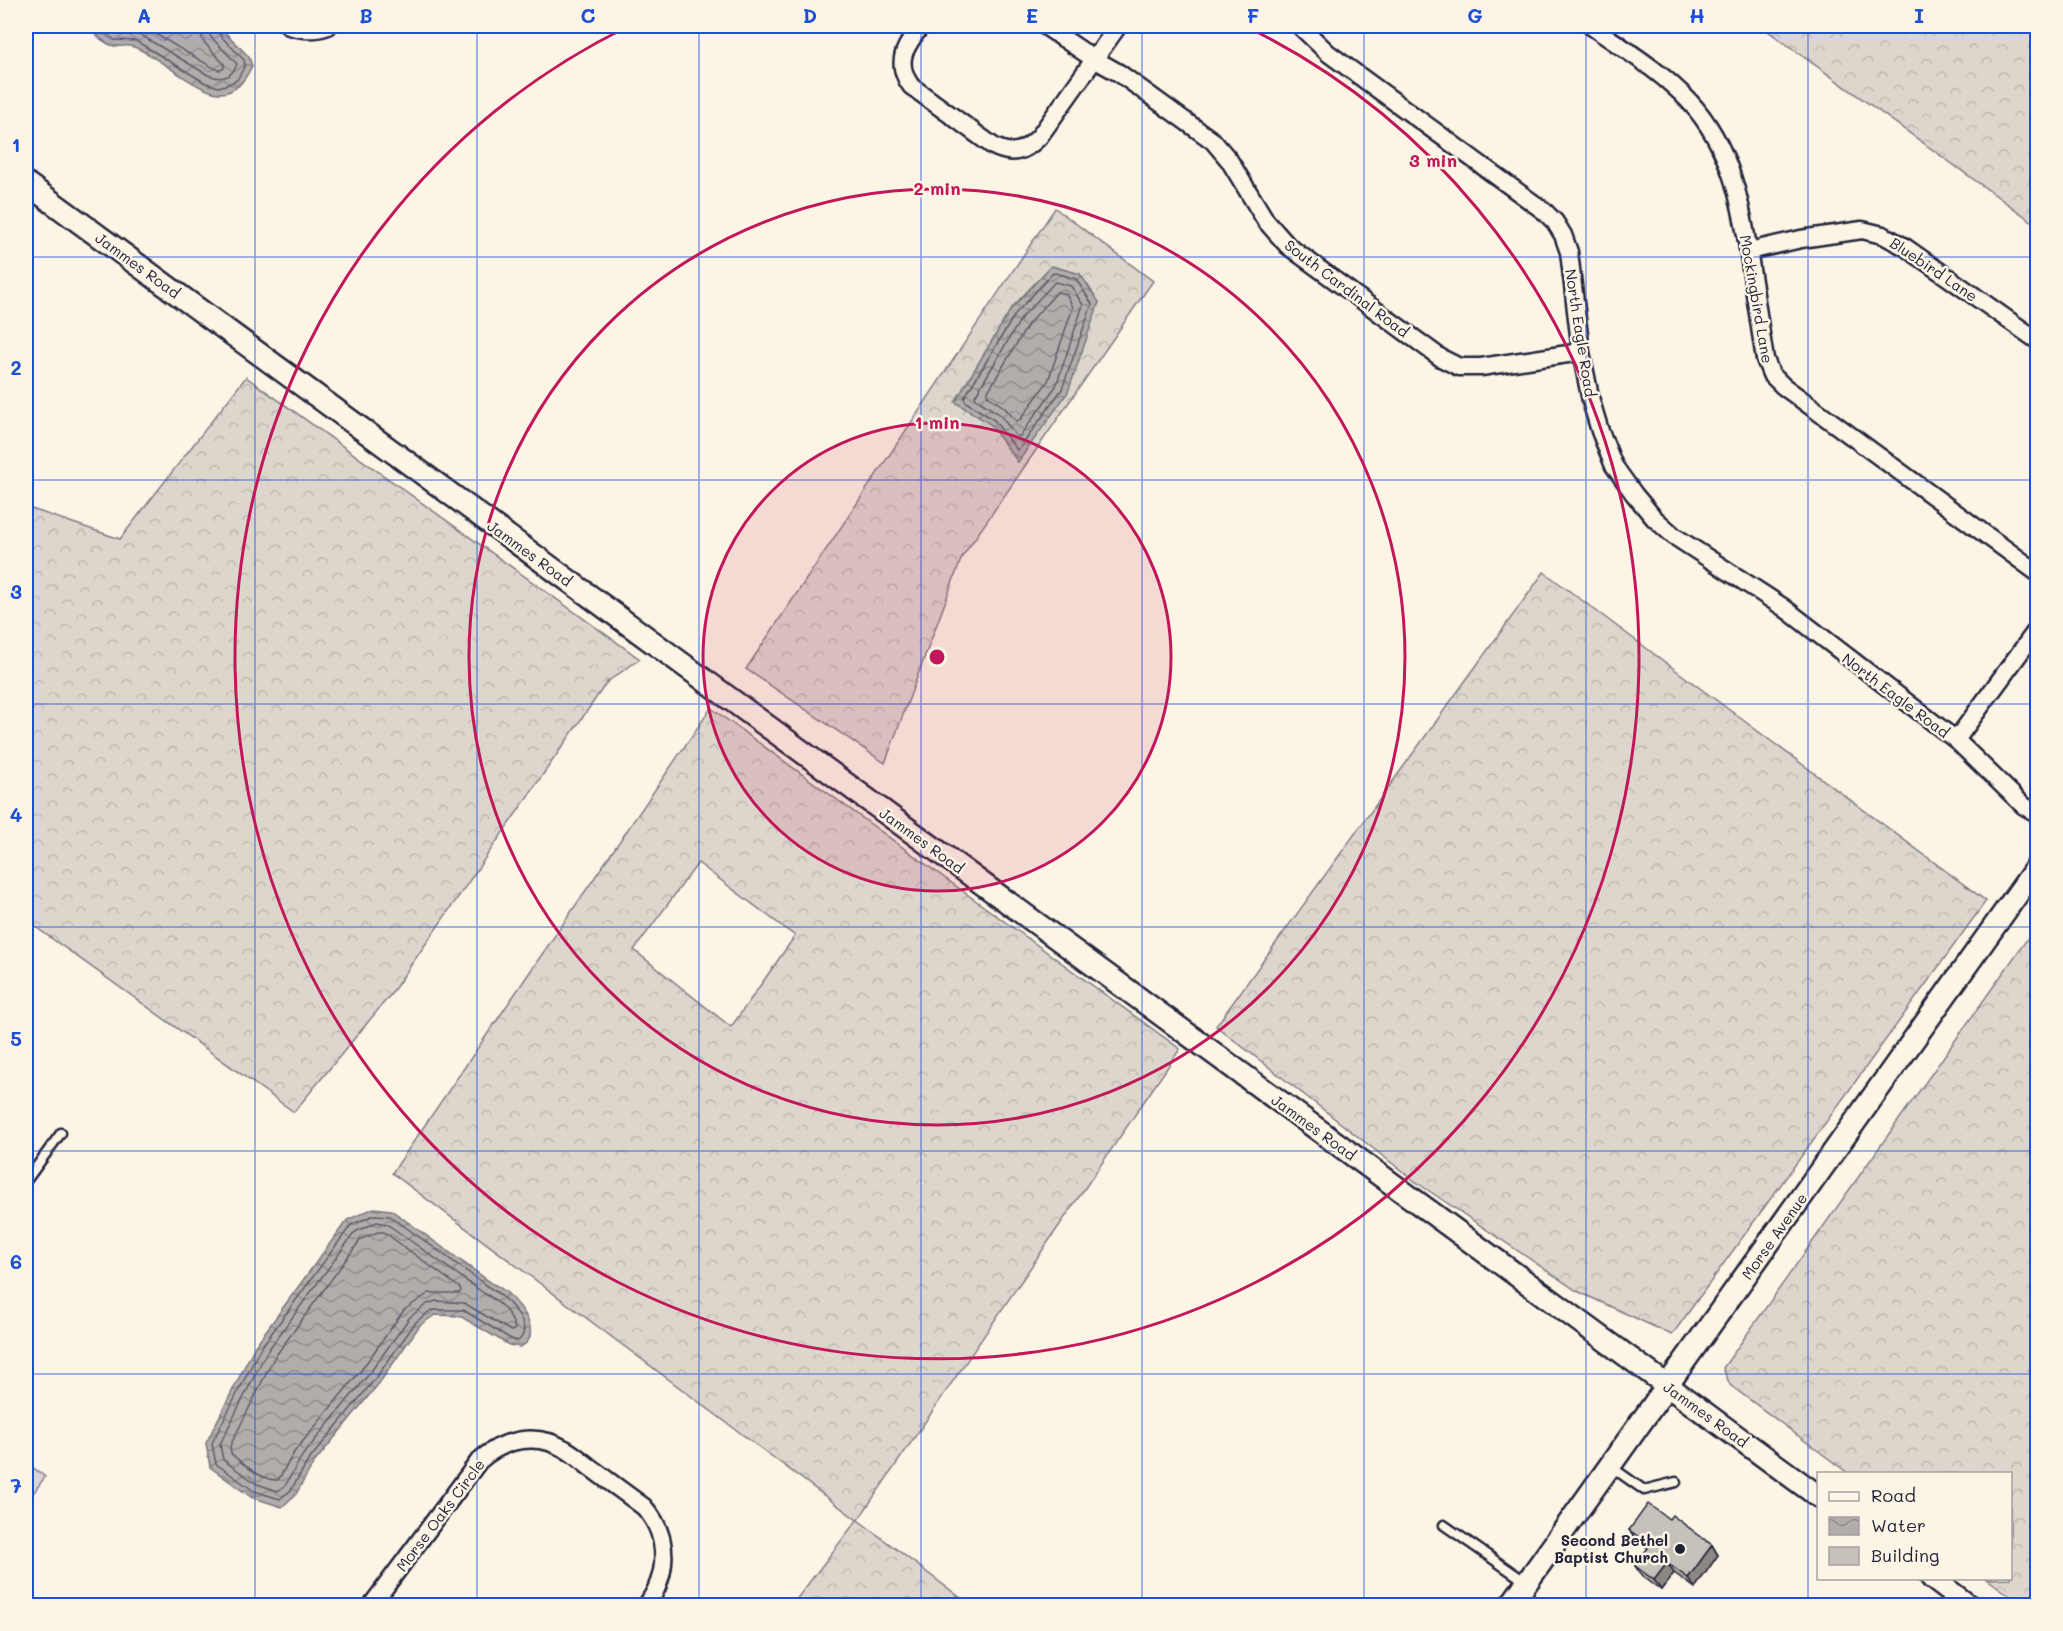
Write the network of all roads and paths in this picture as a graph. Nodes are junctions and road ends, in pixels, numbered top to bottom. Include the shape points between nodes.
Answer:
1 (289, 26) edge
2 (328, 26) edge
3 (921, 26) edge
4 (1045, 26) edge
5 (1118, 26) edge
6 (1300, 26) edge
7 (1591, 26) edge
8 (1094, 59) junction
9 (26, 183) edge
10 (1749, 251) junction
11 (2037, 341) edge
12 (1581, 352) junction
13 (2037, 573) edge
14 (2037, 628) edge
15 (1956, 740) junction
16 (2037, 814) edge
17 (2037, 866) edge
18 (61, 1133) dead end
19 (26, 1181) edge
20 (1668, 1386) junction
21 (1610, 1466) junction
22 (1676, 1482) dead end
23 (1817, 1495) edge
24 (1444, 1526) dead end
25 (1935, 1580) edge
26 (1527, 1582) junction
27 (371, 1605) edge
28 (646, 1605) edge
29 (1510, 1605) edge
30 (1969, 1605) edge

1 - 2 street via 310,30
3 - 8 street via 902,57 911,86 1004,151 1029,147 1039,137
4 - 8 street, South Cardinal Road
5 - 8 street
6 - 12 street, North Eagle Road via 1328,53 1555,222 1569,252
7 - 10 street, Mockingbird Lane via 1662,76 1689,101 1715,136 1740,200
8 - 12 street, South Cardinal Road via 1213,141 1287,246 1440,358 1459,367 1481,367
9 - 20 street, Jammes Road
10 - 11 street, Bluebird Lane via 1843,231 1883,235
10 - 13 street, Mockingbird Lane via 1765,359 1771,374
12 - 15 street, North Eagle Road via 1591,401 1614,466 1654,518 1707,559 1783,607
14 - 15 street
15 - 16 street, North Eagle Road
17 - 20 street, Morse Avenue
18 - 19 lane
20 - 21 street, Morse Avenue
20 - 23 street, Jammes Road
21 - 22 lane via 1644,1490
21 - 26 street, Morse Avenue
24 - 26 lane
25 - 30 street
26 - 29 street, Morse Avenue
27 - 28 street, Morse Oaks Circle via 479,1461 510,1442 524,1440 546,1441 566,1449 650,1514 661,1536 665,1562 659,1585

